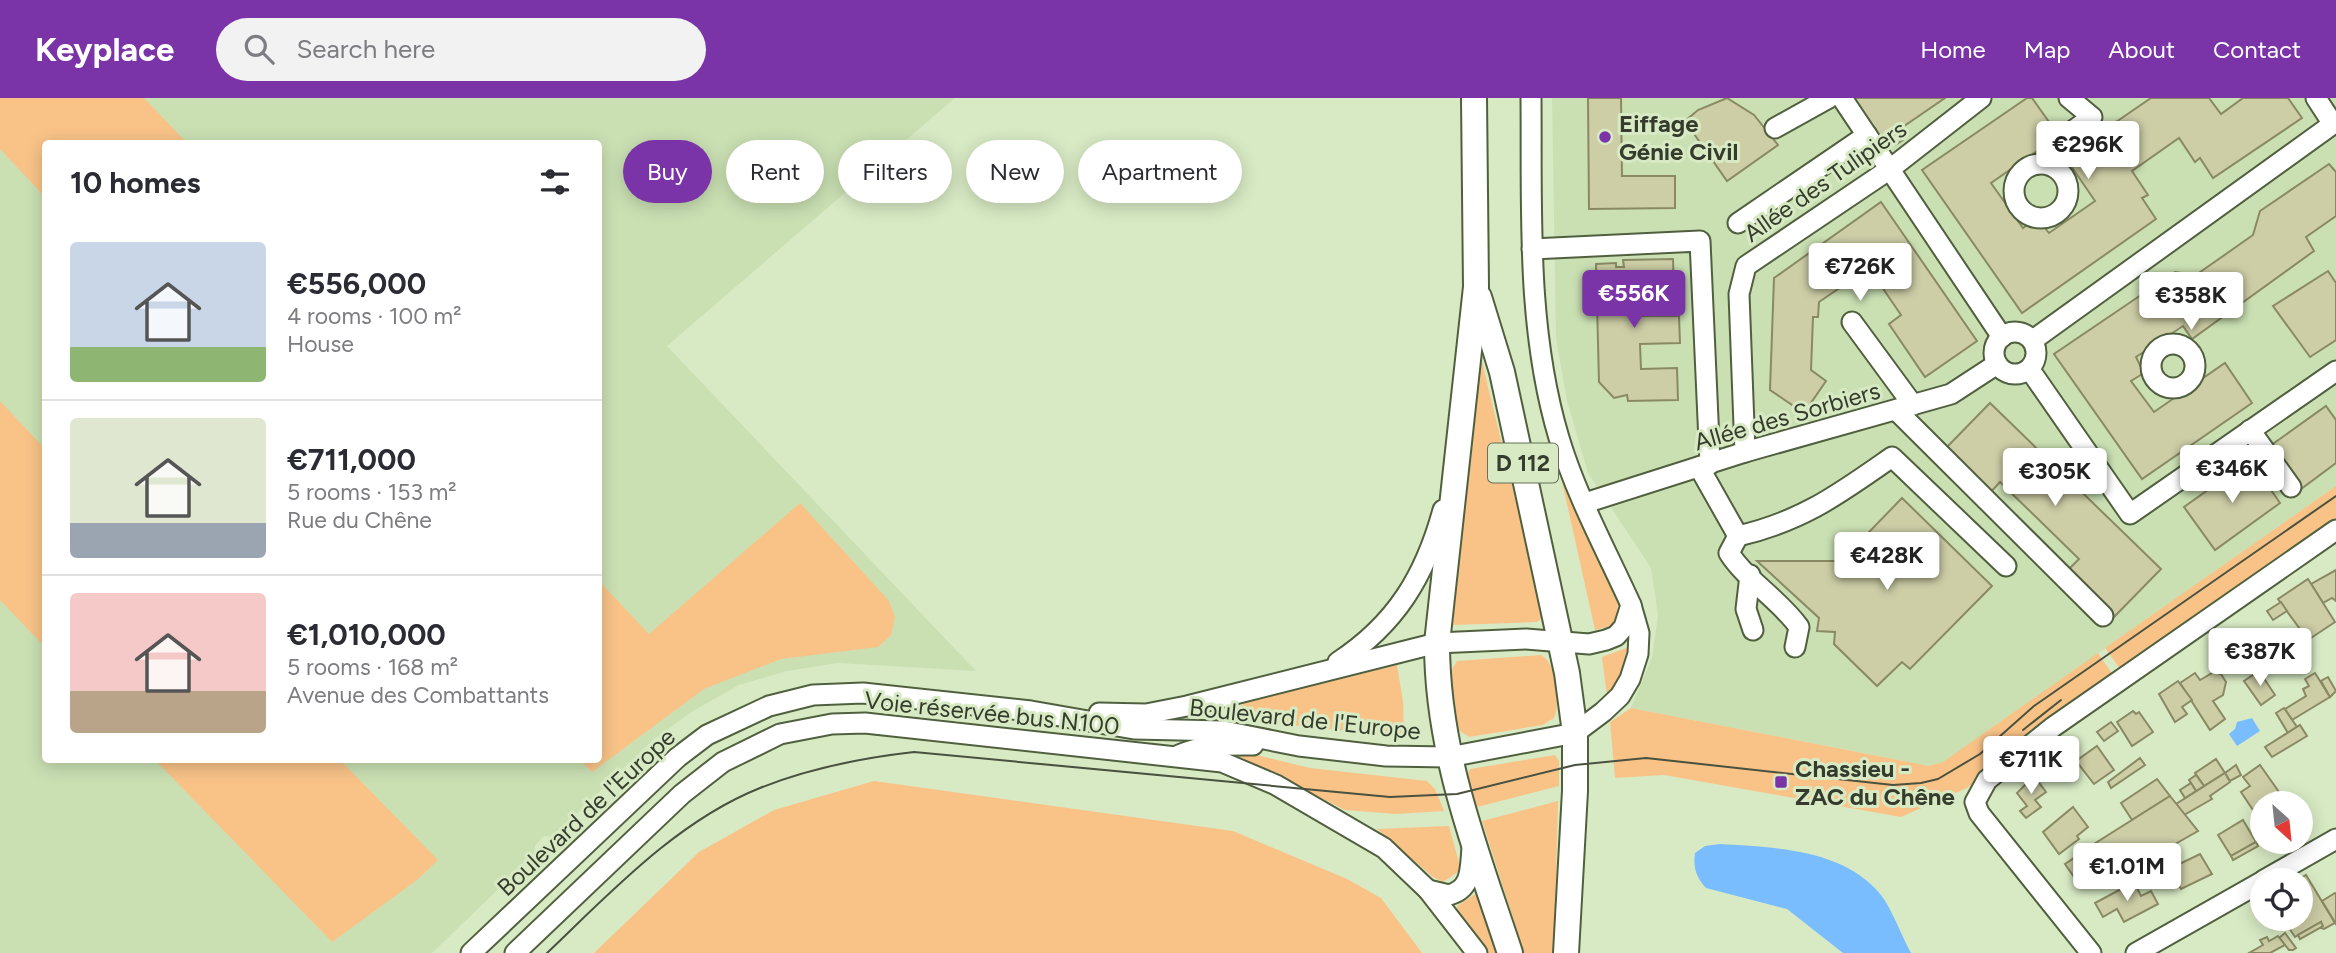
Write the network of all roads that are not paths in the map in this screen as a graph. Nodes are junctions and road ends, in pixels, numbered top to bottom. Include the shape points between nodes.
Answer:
1 (1474, 98) edge
2 (1531, 98) edge
3 (1829, 98) edge
4 (1842, 98) edge
5 (1981, 98) edge
6 (2069, 98) edge
7 (2316, 98) edge
8 (1775, 128) dead end
9 (1867, 135) junction
10 (2047, 164) dead end
11 (1890, 169) junction
12 (1738, 223) dead end
13 (1532, 248) junction
14 (1476, 287) junction
15 (1852, 322) dead end
16 (2002, 337) junction
17 (2032, 340) junction
18 (1997, 365) junction
19 (2030, 370) junction
20 (2336, 371) edge
21 (1905, 407) junction
22 (2250, 430) junction
23 (1745, 453) junction
24 (1704, 465) junction
25 (1454, 472) junction
26 (2291, 487) dead end
27 (1585, 503) junction
28 (2336, 530) edge
29 (1738, 536) junction
30 (2006, 565) dead end
31 (1750, 575) junction
32 (1631, 605) junction
33 (2103, 616) dead end
34 (1753, 630) dead end
35 (1563, 640) junction
36 (1437, 643) junction
37 (1795, 647) dead end
38 (1327, 669) junction
39 (1031, 711) junction
40 (1575, 733) junction
41 (1299, 746) junction
42 (1175, 757) junction
43 (1449, 757) junction
44 (2336, 839) edge
45 (1472, 841) junction
46 (2286, 868) edge
47 (2250, 888) edge
48 (1428, 890) junction
49 (471, 953) edge
50 (515, 953) edge
51 (1477, 953) edge
52 (1510, 953) edge
53 (1566, 953) edge
54 (2091, 953) edge
55 (2136, 953) edge

1 - 14 main road, D 112
2 - 13 street
3 - 8 street
4 - 9 street
5 - 11 street, Allée des Tulipiers
6 - 10 street via 2092,117 2050,147
7 - 17 street via 2333,124
9 - 11 street
9 - 12 street
11 - 16 street
11 - 23 street, Allée des Tulipiers via 1746,265 1739,293
13 - 24 street via 1700,241
13 - 27 street via 1543,369 1559,439
14 - 25 main road, D 112
14 - 35 main road, D 112 via 1502,372
15 - 21 street
16 - 17 street via 2018,332
16 - 18 street via 1994,349
17 - 19 street via 2036,359
18 - 19 street via 2016,375
18 - 21 street, Allée des Sorbiers via 1951,394
19 - 22 street via 2130,514
20 - 22 street
21 - 23 street, Allée des Sorbiers
21 - 33 street
22 - 26 street
23 - 24 street, Allée des Sorbiers
24 - 27 street, Allée des Sorbiers
24 - 29 street
25 - 36 main road, D 112
25 - 38 street, Boulevard de l'Europe via 1434,542 1412,591 1356,650
27 - 32 street
28 - 54 street via 2053,727 1987,780 1975,803 1979,813
29 - 30 street via 1774,528 1817,509 1892,457
29 - 31 street via 1729,553
31 - 34 street via 1746,609
31 - 37 street via 1799,626
32 - 35 street, Boulevard de l'Europe via 1616,636 1589,643
32 - 40 street via 1639,632 1630,679 1620,696
35 - 36 street, Boulevard de l'Europe
35 - 40 main road
36 - 38 street, Boulevard de l'Europe
36 - 43 main road via 1437,693
38 - 39 street, Boulevard de l'Europe via 1146,713
39 - 41 street, Boulevard de l'Europe via 1134,729 1224,731
39 - 49 street, Boulevard de l'Europe via 863,693 813,695 769,706 707,735 678,757
40 - 43 street, Boulevard de l'Europe
40 - 53 main road
41 - 42 street via 1214,745
41 - 43 street, Boulevard de l'Europe via 1386,756
42 - 48 street, Voie réservée bus N100 via 1222,762 1276,785 1384,848
42 - 50 street, Voie réservée bus N100 via 864,723 780,734 746,749 702,778
43 - 45 main road
44 - 46 street
45 - 48 street via 1470,878 1465,887 1449,895
45 - 52 main road
47 - 55 street
48 - 51 street, Voie réservée bus N100

